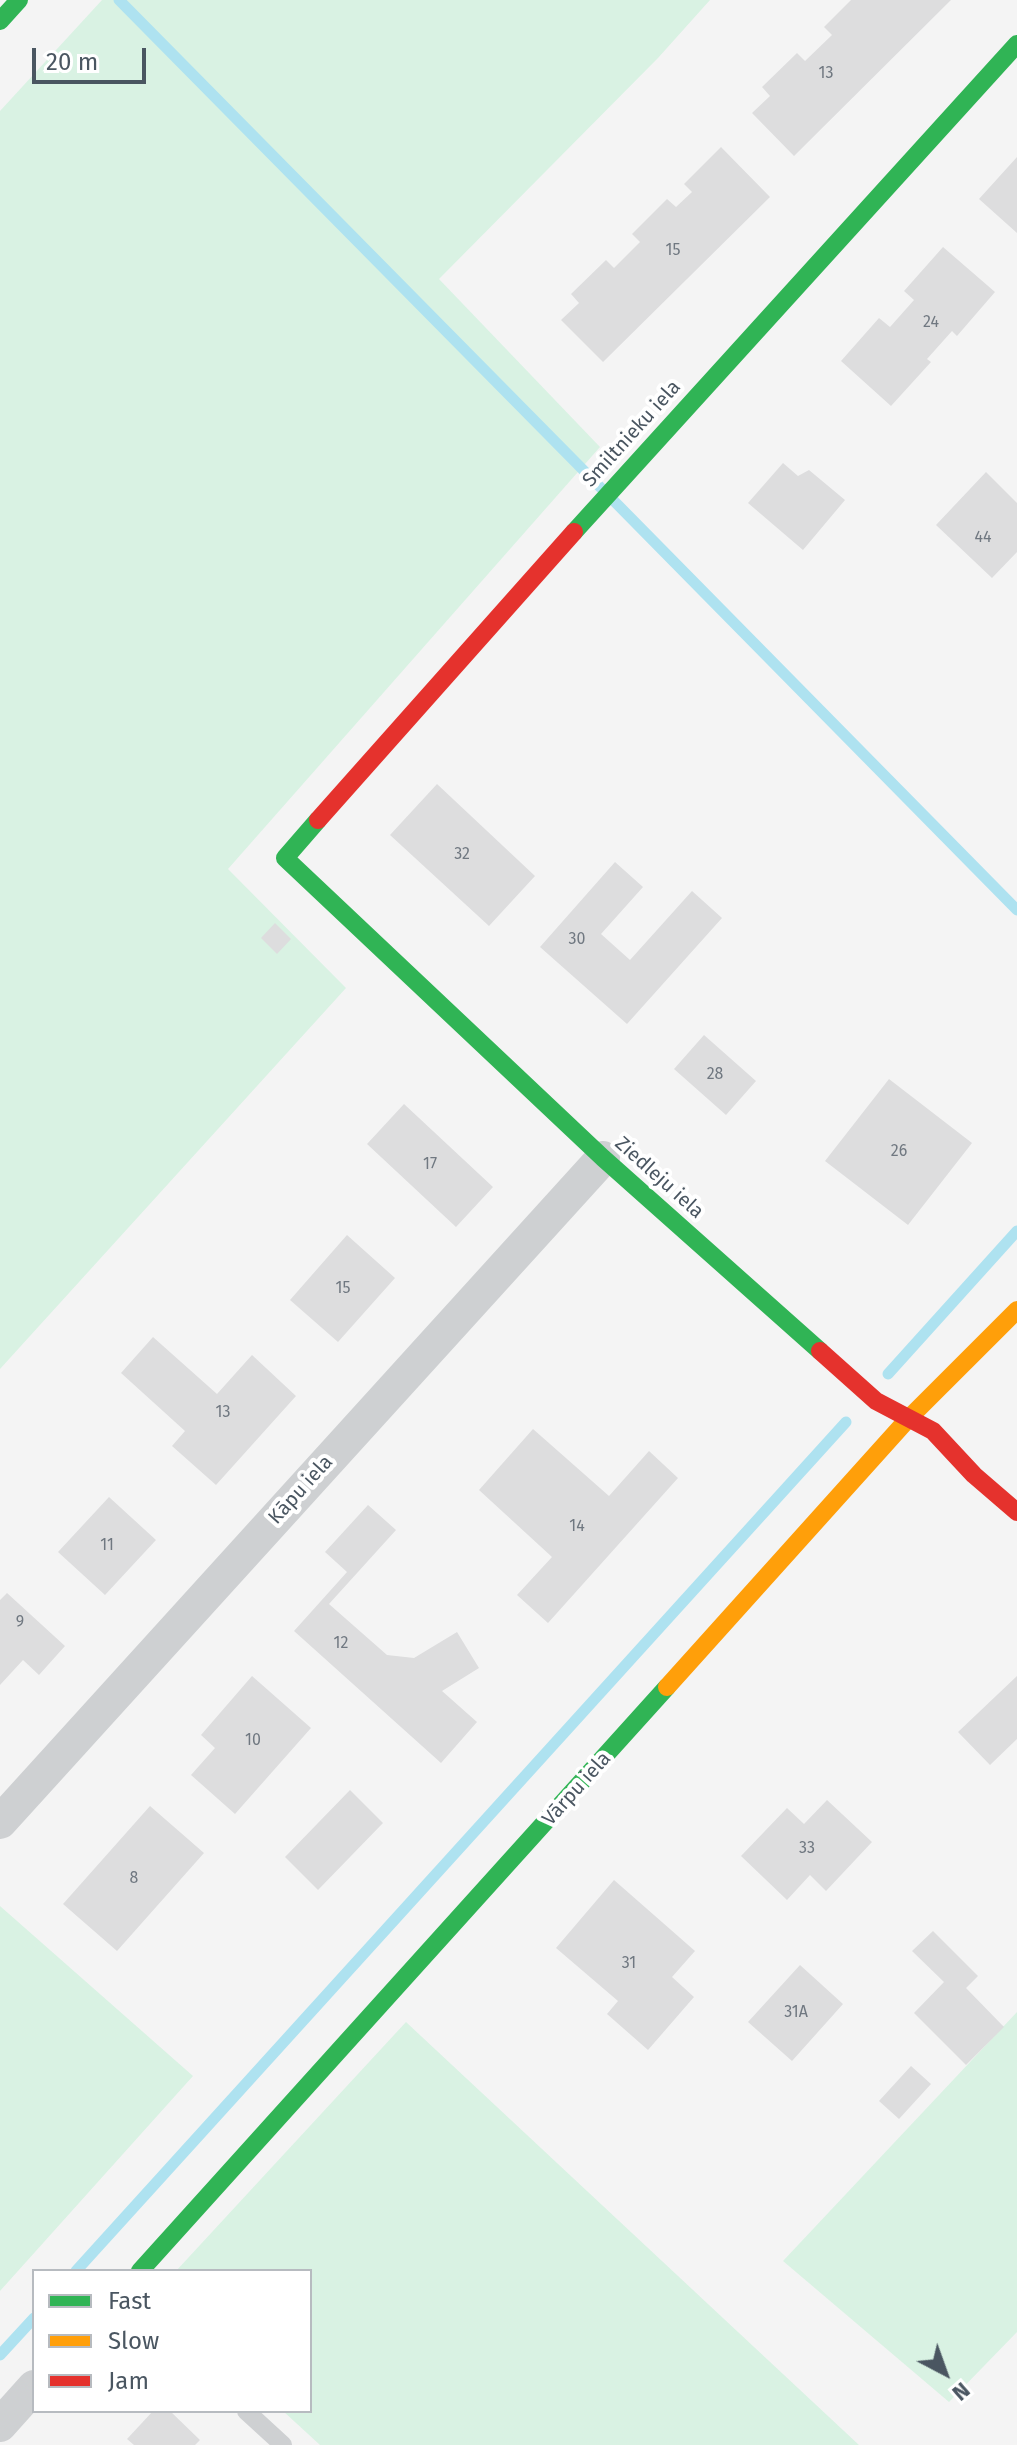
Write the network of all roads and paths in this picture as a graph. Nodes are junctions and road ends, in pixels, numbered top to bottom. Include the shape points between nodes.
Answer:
1 (19, 0) edge
2 (0, 21) edge
3 (1017, 44) edge
4 (285, 858) joint
5 (603, 1158) junction
6 (1017, 1310) edge
7 (908, 1419) junction
8 (1017, 1512) edge
9 (0, 1822) edge
10 (142, 2269) edge
11 (32, 2389) edge
12 (248, 2413) edge
13 (0, 2425) edge
14 (283, 2445) edge

1 - 2 street
3 - 4 street, Smiltnieku iela
4 - 5 street, Ziedleju iela
5 - 7 street, Ziedleju iela via 876,1401
5 - 9 street, Kāpu iela
6 - 7 street, Vārpu iela
7 - 8 street, Ziedleju iela via 933,1431
7 - 10 street, Vārpu iela
11 - 13 street
12 - 14 lane

